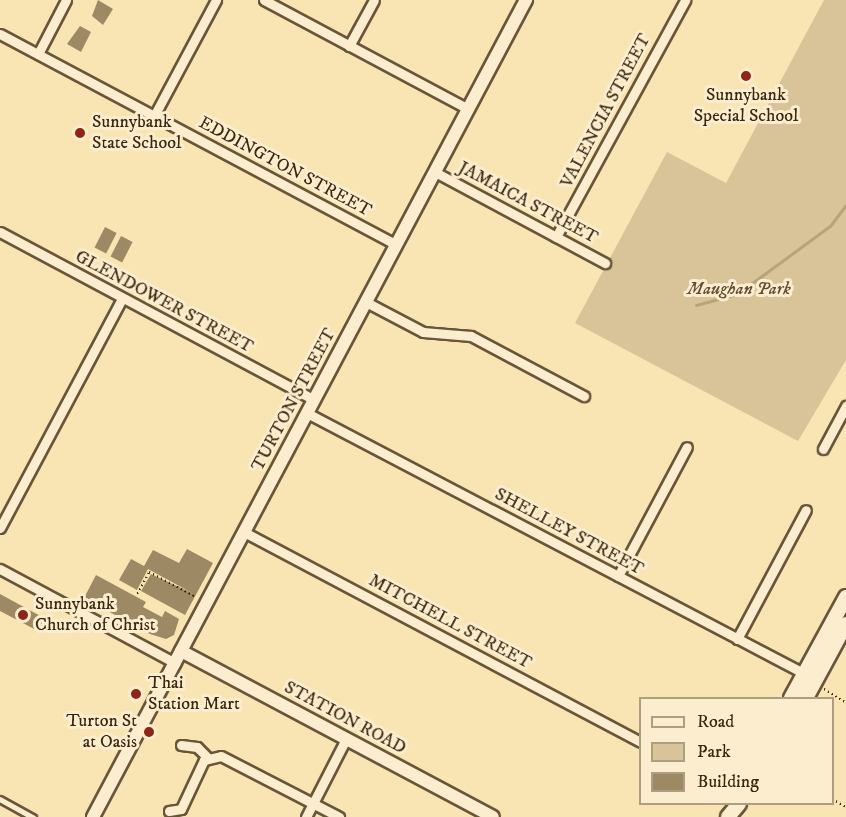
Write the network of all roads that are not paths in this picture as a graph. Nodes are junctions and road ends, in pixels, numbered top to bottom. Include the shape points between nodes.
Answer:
1 (66, 0) edge
2 (216, 0) edge
3 (264, 0) edge
4 (374, 0) edge
5 (526, 0) edge
6 (684, 0) edge
7 (0, 34) edge
8 (349, 46) junction
9 (38, 54) junction
10 (468, 109) junction
11 (154, 116) junction
12 (435, 172) junction
13 (0, 232) edge
14 (556, 237) junction
15 (396, 245) junction
16 (605, 263) dead end
17 (122, 299) junction
18 (366, 302) junction
19 (584, 396) dead end
20 (314, 400) junction
21 (846, 406) edge
22 (307, 412) junction
23 (687, 447) dead end
24 (824, 449) dead end
25 (806, 510) dead end
26 (0, 528) edge
27 (244, 532) junction
28 (0, 569) edge
29 (618, 576) junction
30 (846, 597) edge
31 (846, 624) edge
32 (737, 639) junction
33 (181, 651) junction
34 (174, 663) junction
35 (814, 680) junction
36 (793, 697) edge
37 (807, 697) edge
38 (346, 739) junction
39 (639, 741) edge
40 (181, 745) dead end
41 (208, 758) junction
42 (0, 800) edge
43 (312, 804) junction
44 (740, 805) edge
45 (169, 811) dead end
46 (33, 817) edge
47 (93, 817) edge
48 (306, 817) edge
49 (339, 817) edge
50 (493, 817) edge
51 (728, 817) edge

1 - 9 street
2 - 11 street
3 - 8 street
4 - 8 street
5 - 10 street, TURTON STREET
6 - 14 street, VALENCIA STREET
7 - 9 street, EDDINGTON STREET
8 - 10 street
9 - 11 street, EDDINGTON STREET
10 - 12 street, TURTON STREET
11 - 15 street, EDDINGTON STREET
12 - 14 street, JAMAICA STREET
12 - 15 street, TURTON STREET
13 - 17 street, GLENDOWER STREET
14 - 16 street, JAMAICA STREET
15 - 18 street, TURTON STREET
17 - 20 street, GLENDOWER STREET
17 - 26 street
18 - 19 street via 423,332 471,336
18 - 20 street, TURTON STREET
20 - 22 street, TURTON STREET
21 - 24 street
22 - 27 street, TURTON STREET
22 - 29 street, SHELLEY STREET
23 - 29 street
25 - 32 street
27 - 33 street, TURTON STREET
27 - 39 street, MITCHELL STREET
28 - 34 street
29 - 32 street, SHELLEY STREET
30 - 35 main road
31 - 35 main road
32 - 35 street, SHELLEY STREET
33 - 34 street, TURTON STREET
33 - 38 street, STATION ROAD
34 - 47 street, TURTON STREET
35 - 36 main road
35 - 37 main road
38 - 43 street
38 - 50 street, STATION ROAD
40 - 41 street via 197,747
41 - 43 street via 232,761
41 - 45 street via 181,809
42 - 46 lane
43 - 48 street
43 - 49 street
44 - 51 main road

